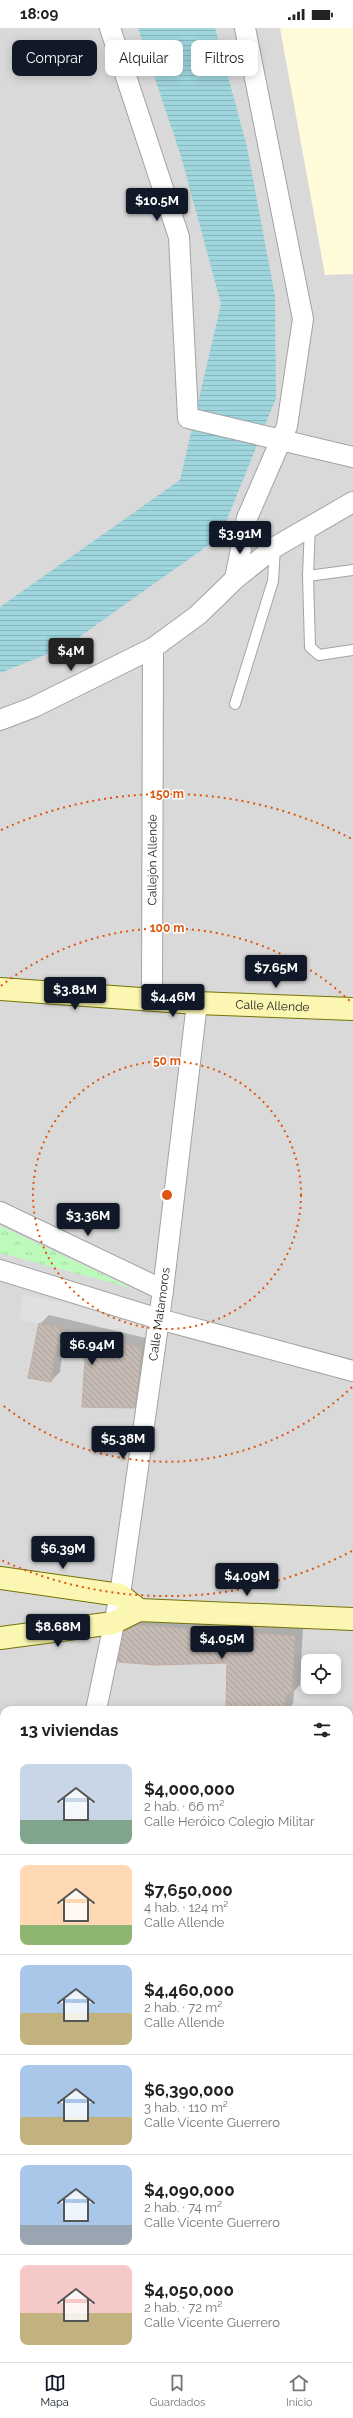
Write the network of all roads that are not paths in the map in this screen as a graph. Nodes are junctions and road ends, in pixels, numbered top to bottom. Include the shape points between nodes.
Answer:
1 (110, 28) edge
2 (246, 28) edge
3 (275, 439) junction
4 (353, 457) edge
5 (353, 502) edge
6 (310, 525) junction
7 (275, 547) junction
8 (353, 570) edge
9 (308, 576) junction
10 (235, 579) junction
11 (153, 648) junction
12 (353, 650) edge
13 (235, 704) dead end
14 (0, 720) edge
15 (0, 989) edge
16 (152, 999) junction
17 (197, 1003) junction
18 (353, 1009) edge
19 (0, 1212) edge
20 (0, 1270) edge
21 (163, 1290) junction
22 (159, 1319) junction
23 (353, 1371) edge
24 (0, 1578) edge
25 (120, 1595) junction
26 (139, 1610) junction
27 (353, 1619) edge
28 (113, 1623) junction
29 (0, 1638) edge
30 (97, 1706) edge

1 - 3 street via 179,237 188,418
2 - 3 street via 303,319 287,426
3 - 4 street
3 - 10 street via 247,518
5 - 6 street
6 - 7 street
6 - 9 lane
7 - 10 street
7 - 13 lane via 272,581
8 - 9 lane
9 - 12 lane via 310,647 319,655
10 - 11 street via 198,615
11 - 14 street via 34,707
11 - 16 street, Callejón Allende
15 - 16 street, Calle Allende
16 - 17 street, Calle Allende
17 - 18 street, Calle Allende
17 - 21 street, Calle Matamoros
19 - 21 street
20 - 22 street
21 - 22 street, Calle Matamoros
22 - 23 street
22 - 25 street, Calle Matamoros
24 - 25 street
25 - 26 street
25 - 28 street, Calle Matamoros
26 - 27 street
26 - 28 street
28 - 29 street
28 - 30 street, Calle Matamoros

